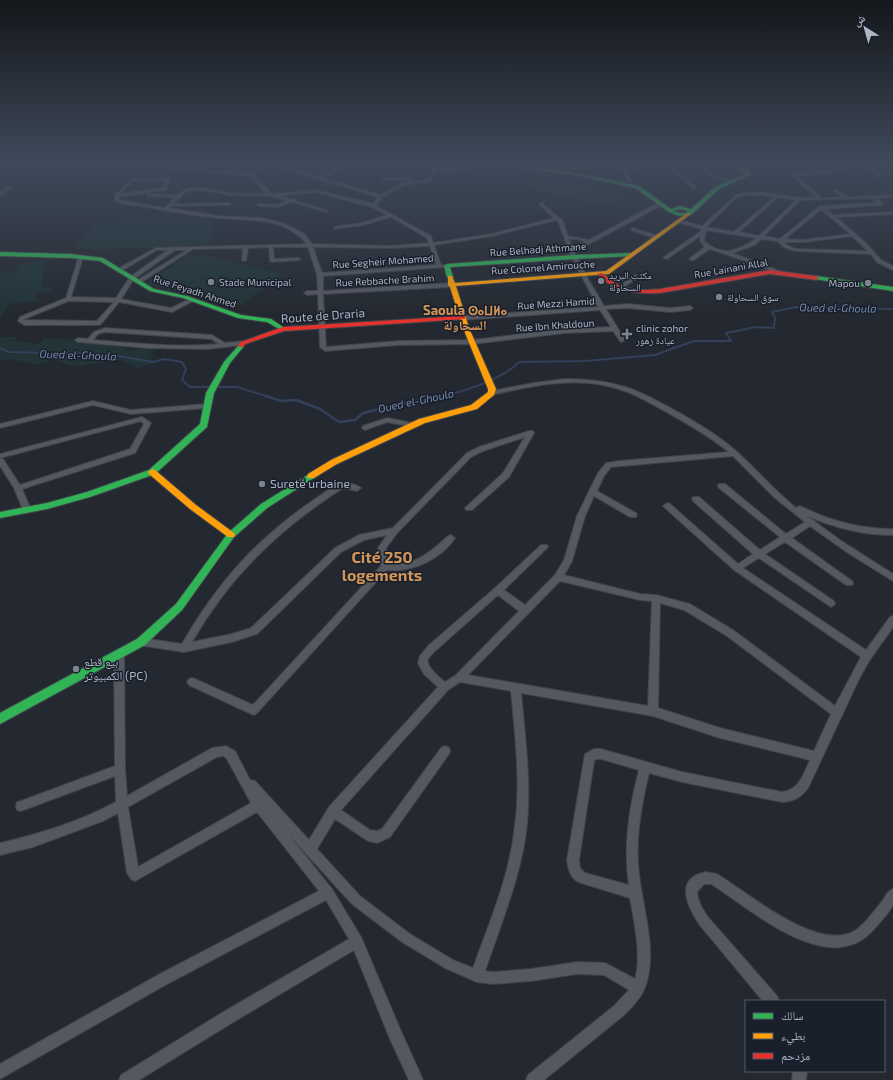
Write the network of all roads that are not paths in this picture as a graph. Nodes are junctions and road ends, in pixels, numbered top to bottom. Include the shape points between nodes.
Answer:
1 (183, 211) edge
2 (229, 211) edge
3 (383, 211) edge
4 (550, 211) edge
5 (662, 211) edge
6 (673, 211) edge
7 (693, 211) edge
8 (721, 211) edge
9 (760, 211) edge
10 (786, 211) edge
11 (816, 211) edge
12 (827, 211) edge
13 (893, 213) edge
14 (690, 214) joint
15 (390, 216) junction
16 (832, 216) junction
17 (229, 218) junction
18 (559, 220) junction
19 (680, 221) junction
20 (336, 228) dead end
21 (633, 229) dead end
22 (703, 230) junction
23 (735, 233) junction
24 (852, 235) junction
25 (566, 237) junction
26 (656, 237) junction
27 (760, 237) junction
28 (779, 240) junction
29 (589, 241) junction
30 (433, 244) junction
31 (293, 245) junction
32 (310, 245) junction
33 (271, 246) junction
34 (246, 247) junction
35 (709, 247) junction
36 (173, 249) junction
37 (192, 249) junction
38 (727, 253) junction
39 (872, 253) junction
40 (0, 254) edge
41 (572, 254) junction
42 (631, 255) junction
43 (81, 257) junction
44 (665, 258) dead end
45 (692, 259) dead end
46 (244, 260) dead end
47 (443, 266) junction
48 (123, 268) dead end
49 (893, 268) edge
50 (778, 272) junction
51 (600, 274) junction
52 (320, 275) junction
53 (583, 276) junction
54 (637, 276) dead end
55 (135, 280) junction
56 (451, 285) junction
57 (619, 288) junction
58 (893, 288) edge
59 (320, 292) junction
60 (307, 293) dead end
61 (68, 299) junction
62 (118, 300) junction
63 (192, 300) junction
64 (690, 308) dead end
65 (602, 309) junction
66 (463, 318) junction
67 (321, 328) junction
68 (283, 329) junction
69 (614, 329) junction
70 (78, 340) dead end
71 (622, 340) dead end
72 (89, 341) junction
73 (473, 342) junction
74 (243, 343) junction
75 (223, 344) junction
76 (492, 391) junction
77 (207, 406) junction
78 (146, 411) junction
79 (142, 419) junction
80 (413, 425) junction
81 (0, 426) edge
82 (365, 428) dead end
83 (735, 454) junction
84 (0, 456) edge
85 (0, 461) edge
86 (152, 472) junction
87 (722, 486) dead end
88 (18, 488) junction
89 (357, 488) dead end
90 (593, 492) junction
91 (696, 499) dead end
92 (784, 502) junction
93 (667, 506) dead end
94 (469, 508) dead end
95 (27, 510) junction
96 (0, 514) edge
97 (634, 515) dead end
98 (811, 522) junction
99 (395, 530) junction
100 (893, 532) edge
101 (231, 535) junction
102 (451, 538) dead end
103 (786, 538) junction
104 (544, 546) dead end
105 (759, 554) junction
106 (385, 567) junction
107 (737, 568) junction
108 (558, 577) junction
109 (893, 578) edge
110 (849, 583) dead end
111 (498, 590) junction
112 (656, 598) junction
113 (831, 603) dead end
114 (525, 610) junction
115 (893, 620) edge
116 (141, 642) junction
117 (184, 648) junction
118 (119, 654) junction
119 (867, 656) junction
120 (459, 678) junction
121 (192, 682) dead end
122 (445, 687) junction
123 (516, 688) junction
124 (653, 711) junction
125 (836, 712) junction
126 (0, 719) edge
127 (445, 751) dead end
128 (816, 757) junction
129 (645, 767) junction
130 (120, 769) junction
131 (245, 778) junction
132 (122, 805) junction
133 (258, 805) junction
134 (21, 806) dead end
135 (333, 811) junction
136 (0, 849) edge
137 (310, 850) junction
138 (328, 893) junction
139 (634, 893) junction
140 (893, 895) edge
141 (357, 941) junction
142 (477, 976) junction
143 (638, 988) junction
144 (771, 1000) edge
145 (0, 1072) edge
146 (126, 1080) edge
147 (416, 1080) edge
148 (533, 1080) edge

1 - 17 street
2 - 17 street
3 - 15 street
4 - 18 street
5 - 29 street
6 - 19 main road
7 - 14 main road, Rue Colonel Amirouche
8 - 22 street
9 - 23 street
10 - 27 street
11 - 28 street
12 - 16 street
13 - 16 street
14 - 19 main road, Rue Colonel Amirouche
15 - 20 street
15 - 30 street via 429,237
16 - 24 street
17 - 32 street via 260,219 283,225 301,234
18 - 25 street
18 - 30 street via 492,235
19 - 22 street
19 - 26 main road, Rue Colonel Amirouche
21 - 26 street
22 - 23 street
22 - 35 street via 703,243
22 - 44 street
23 - 27 street
24 - 28 street via 804,241
24 - 39 street
25 - 29 street
25 - 41 street
26 - 42 main road, Rue Colonel Amirouche
27 - 28 street
27 - 38 street via 753,244
28 - 39 street via 796,250
29 - 41 street
30 - 32 street via 391,247
30 - 47 street
31 - 32 street
31 - 33 street
31 - 33 street via 298,261 272,260
32 - 52 street
33 - 34 street
34 - 37 street
34 - 46 street
35 - 38 street
35 - 45 street
36 - 37 street
36 - 48 street via 153,250
36 - 55 street
37 - 55 street
38 - 50 street
39 - 49 street via 883,264
40 - 43 main road, Rue Feyadh Ahmed
41 - 42 main road, Rue Belhadj Athmane
41 - 47 main road, Rue Belhadj Athmane
41 - 53 street
42 - 51 main road, Rue Colonel Amirouche via 615,269
43 - 55 main road, Rue Feyadh Ahmed via 101,259
43 - 61 street
47 - 52 street, Rue Segheir Mohamed
47 - 56 main road
50 - 57 main road, Rue Laïnani Allal via 660,291 644,292
50 - 58 main road, Rue Laïnani Allal
51 - 53 main road, Rue Colonel Amirouche
51 - 57 main road, Rue Laïnani Allal
52 - 59 street
53 - 56 main road, Rue Colonel Amirouche
53 - 65 street
54 - 57 street
55 - 62 street
55 - 63 main road, Rue Feyadh Ahmed via 152,290
56 - 59 street, Rue Rebbache Brahim
56 - 66 main road
59 - 60 street, Rue Rebbache Brahim
59 - 67 street
61 - 62 street
61 - 62 street via 46,306 22,318 21,321 98,323
62 - 63 street via 172,310
63 - 68 main road, Rue Feyadh Ahmed via 240,317 269,320
64 - 65 street via 670,310 628,306
65 - 66 street, Rue Mezzi Hamid
65 - 69 street, Rue Mezzi Hamid
66 - 67 main road, Route de Draria
66 - 73 main road
67 - 68 main road, Route de Draria
67 - 73 street, Rue Ibn Khaldoun via 323,347 328,350 399,343
68 - 74 main road, Route de Draria
69 - 71 street, Rue Mezzi Hamid
69 - 73 street, Rue Ibn Khaldoun via 565,331
70 - 72 street
72 - 75 street via 148,346 207,347
72 - 75 street via 96,333 106,330 212,337
73 - 76 main road
74 - 75 street
74 - 77 main road, Route de Draria via 227,362 210,393
76 - 80 main road via 474,407
76 - 83 street via 571,381 607,383 633,391 691,422
77 - 78 street
77 - 86 main road, Route de Draria via 204,425
78 - 79 street
78 - 81 street via 131,412 93,403
79 - 84 street
79 - 88 street via 148,423 133,451
80 - 82 street via 387,420
80 - 101 main road via 334,462 264,506
83 - 90 street via 609,465
83 - 92 street
85 - 88 street
86 - 95 main road, Route de Draria via 90,494
86 - 101 main road
87 - 103 street
88 - 95 street
89 - 117 street via 342,485 320,498 268,539 224,586 199,619
90 - 97 street
90 - 108 street via 581,516 574,547
91 - 105 street
92 - 98 street
92 - 100 street via 845,527 864,531
93 - 107 street
94 - 99 street via 506,475 531,433 469,455
95 - 96 main road, Route de Draria
98 - 103 street
98 - 109 street
99 - 106 street via 382,548
99 - 117 street via 362,537 338,550 254,631
101 - 116 main road via 179,607
102 - 106 street via 437,552 413,566 396,569
103 - 105 street
103 - 110 street
104 - 111 street
105 - 107 street
105 - 113 street
106 - 121 street via 254,710
107 - 119 street
108 - 112 street
108 - 114 street
111 - 114 street
111 - 122 street via 422,660 428,672
112 - 124 street
112 - 125 street via 687,607 715,622
114 - 120 street
115 - 119 street
116 - 117 street
116 - 118 main road
118 - 126 main road
118 - 130 street
119 - 125 street
120 - 122 street
120 - 123 street
122 - 135 street
123 - 124 street
123 - 142 street via 522,793 520,830 510,878
124 - 128 street via 720,733
125 - 128 street
127 - 135 street via 386,833 377,837 368,836
128 - 129 street via 804,784 798,792 790,796 723,786
129 - 139 street via 634,816
129 - 139 street via 601,754 594,754 589,758 573,860 576,873 582,878
130 - 132 street
130 - 134 street
131 - 132 street via 231,754 226,751 216,752
131 - 133 street
131 - 137 street
132 - 133 street via 135,875
132 - 136 street via 104,815 33,841
133 - 138 street
135 - 137 street
137 - 142 street via 362,905 406,938 449,964
138 - 141 street
138 - 145 street via 106,1010
139 - 143 street via 644,950
140 - 144 street via 858,936 844,941 831,941 814,939 790,929 713,878 698,880 691,893 695,908
141 - 146 street
141 - 147 street
142 - 143 street via 493,978 588,968 605,969
143 - 148 street via 614,1014

